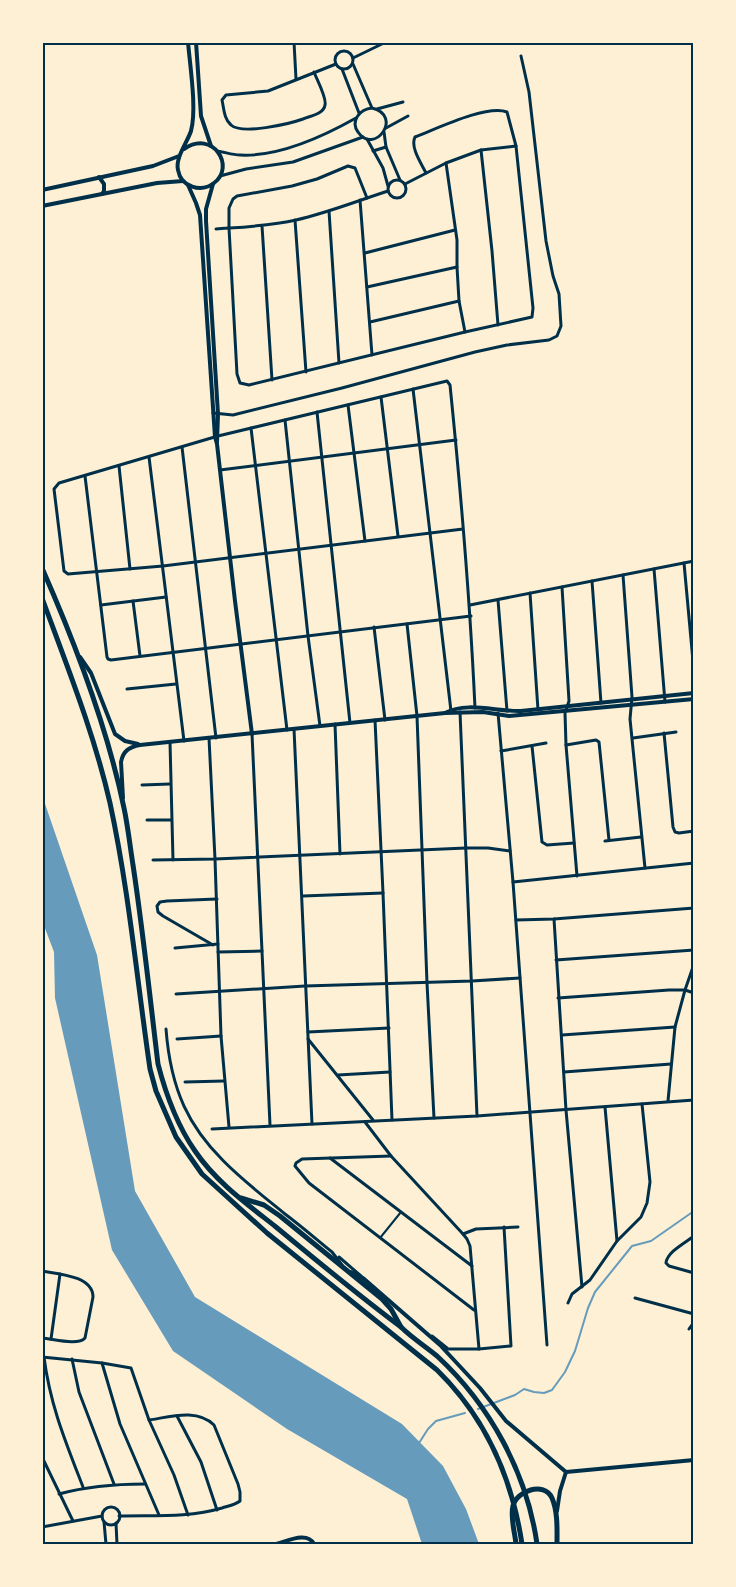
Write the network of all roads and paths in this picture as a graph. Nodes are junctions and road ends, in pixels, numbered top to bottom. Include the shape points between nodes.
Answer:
1 (188, 42) edge
2 (196, 42) edge
3 (294, 42) edge
4 (386, 42) edge
5 (521, 56) dead end
6 (353, 58) junction
7 (336, 64) junction
8 (353, 64) junction
9 (342, 69) junction
10 (314, 72) junction
11 (296, 80) junction
12 (403, 102) dead end
13 (372, 108) junction
14 (377, 109) junction
15 (359, 114) junction
16 (408, 116) dead end
17 (356, 118) junction
18 (386, 128) junction
19 (384, 132) junction
20 (365, 138) junction
21 (211, 146) junction
22 (516, 146) junction
23 (386, 147) junction
24 (184, 149) junction
25 (481, 150) junction
26 (217, 151) junction
27 (373, 151) junction
28 (179, 156) junction
29 (446, 164) junction
30 (426, 173) junction
31 (220, 176) junction
32 (98, 177) junction
33 (400, 180) junction
34 (183, 181) junction
35 (213, 184) junction
36 (405, 184) junction
37 (188, 185) junction
38 (388, 186) junction
39 (43, 191) edge
40 (388, 191) junction
41 (102, 194) junction
42 (367, 198) junction
43 (42, 200) edge
44 (360, 200) junction
45 (44, 206) edge
46 (329, 211) junction
47 (295, 220) junction
48 (262, 226) junction
49 (229, 228) junction
50 (216, 229) dead end
51 (455, 230) junction
52 (365, 253) junction
53 (457, 268) junction
54 (367, 287) junction
55 (459, 301) junction
56 (370, 322) junction
57 (498, 325) junction
58 (465, 332) junction
59 (372, 355) junction
60 (339, 363) junction
61 (306, 372) junction
62 (272, 380) junction
63 (413, 389) junction
64 (381, 397) junction
65 (348, 404) junction
66 (317, 412) junction
67 (215, 414) junction
68 (285, 420) junction
69 (251, 428) junction
70 (216, 437) junction
71 (456, 440) junction
72 (421, 445) junction
73 (182, 447) junction
74 (387, 449) junction
75 (354, 453) junction
76 (149, 457) junction
77 (322, 457) junction
78 (288, 461) junction
79 (256, 465) junction
80 (120, 466) junction
81 (220, 470) junction
82 (85, 476) junction
83 (463, 529) junction
84 (430, 533) junction
85 (398, 536) junction
86 (365, 541) junction
87 (332, 546) junction
88 (298, 550) junction
89 (265, 553) junction
90 (230, 557) junction
91 (694, 561) edge
92 (195, 562) junction
93 (684, 563) junction
94 (163, 566) junction
95 (42, 568) edge
96 (130, 569) junction
97 (654, 569) junction
98 (96, 572) junction
99 (623, 575) junction
100 (592, 581) junction
101 (562, 587) junction
102 (530, 594) junction
103 (166, 597) junction
104 (42, 598) edge
105 (498, 600) junction
106 (133, 601) junction
107 (101, 605) junction
108 (470, 605) junction
109 (471, 616) junction
110 (692, 619) edge
111 (440, 620) junction
112 (407, 624) junction
113 (374, 627) junction
114 (341, 632) junction
115 (308, 636) junction
116 (276, 640) junction
117 (240, 644) junction
118 (206, 648) junction
119 (172, 652) junction
120 (77, 653) junction
121 (140, 656) junction
122 (694, 672) edge
123 (176, 684) junction
124 (127, 689) dead end
125 (694, 693) edge
126 (664, 696) junction
127 (694, 699) edge
128 (632, 702) junction
129 (665, 702) junction
130 (602, 705) junction
131 (568, 706) junction
132 (475, 708) junction
133 (460, 711) junction
134 (566, 711) junction
135 (451, 712) junction
136 (498, 712) junction
137 (538, 712) junction
138 (507, 713) junction
139 (417, 716) junction
140 (375, 720) junction
141 (385, 720) junction
142 (350, 723) junction
143 (335, 724) junction
144 (320, 726) junction
145 (294, 729) junction
146 (287, 730) junction
147 (676, 732) dead end
148 (664, 733) junction
149 (252, 734) junction
150 (209, 738) junction
151 (216, 738) junction
152 (632, 738) junction
153 (184, 741) junction
154 (170, 742) junction
155 (546, 744) dead end
156 (140, 745) junction
157 (566, 745) junction
158 (532, 746) junction
159 (501, 751) junction
160 (170, 784) junction
161 (142, 785) dead end
162 (124, 808) junction
163 (147, 820) dead end
164 (171, 820) junction
165 (694, 831) edge
166 (641, 837) junction
167 (574, 843) junction
168 (466, 848) junction
169 (422, 850) junction
170 (510, 851) junction
171 (381, 852) junction
172 (340, 854) junction
173 (300, 856) junction
174 (259, 857) junction
175 (215, 859) junction
176 (153, 860) dead end
177 (173, 860) junction
178 (694, 863) edge
179 (645, 868) junction
180 (577, 876) junction
181 (513, 882) junction
182 (384, 893) junction
183 (303, 896) junction
184 (216, 899) junction
185 (694, 908) edge
186 (554, 919) junction
187 (516, 920) junction
188 (218, 944) junction
189 (213, 945) junction
190 (175, 948) dead end
191 (694, 950) edge
192 (262, 951) junction
193 (218, 952) junction
194 (556, 960) junction
195 (694, 964) edge
196 (520, 978) junction
197 (472, 982) junction
198 (387, 983) junction
199 (427, 983) junction
200 (305, 986) junction
201 (263, 988) junction
202 (684, 990) junction
203 (220, 992) junction
204 (694, 993) edge
205 (176, 994) dead end
206 (558, 998) junction
207 (675, 1027) junction
208 (389, 1028) junction
209 (166, 1029) dead end
210 (308, 1032) junction
211 (562, 1034) junction
212 (221, 1036) junction
213 (308, 1038) junction
214 (177, 1039) dead end
215 (671, 1064) junction
216 (390, 1072) junction
217 (564, 1072) junction
218 (338, 1075) junction
219 (224, 1081) junction
220 (186, 1082) dead end
221 (694, 1100) edge
222 (668, 1101) junction
223 (642, 1104) junction
224 (604, 1107) junction
225 (566, 1110) junction
226 (530, 1113) junction
227 (477, 1116) junction
228 (434, 1118) junction
229 (392, 1120) junction
230 (364, 1121) junction
231 (373, 1121) junction
232 (312, 1124) junction
233 (270, 1125) junction
234 (229, 1127) junction
235 (212, 1129) dead end
236 (391, 1156) junction
237 (330, 1158) junction
238 (240, 1198) junction
239 (401, 1212) junction
240 (518, 1227) dead end
241 (504, 1228) junction
242 (463, 1234) junction
243 (694, 1236) edge
244 (380, 1238) junction
245 (616, 1241) junction
246 (332, 1252) junction
247 (472, 1266) junction
248 (346, 1270) junction
249 (42, 1272) edge
250 (694, 1273) edge
251 (60, 1274) junction
252 (582, 1287) junction
253 (635, 1298) dead end
254 (568, 1303) dead end
255 (474, 1310) junction
256 (694, 1314) edge
257 (694, 1322) edge
258 (401, 1327) junction
259 (689, 1329) dead end
260 (42, 1338) edge
261 (51, 1339) junction
262 (547, 1345) dead end
263 (446, 1349) junction
264 (479, 1349) junction
265 (43, 1357) edge
266 (72, 1359) junction
267 (102, 1363) junction
268 (177, 1416) junction
269 (149, 1420) junction
270 (42, 1457) edge
271 (694, 1460) edge
272 (566, 1472) junction
273 (114, 1484) junction
274 (145, 1484) junction
275 (84, 1487) junction
276 (59, 1494) junction
277 (216, 1510) junction
278 (188, 1515) junction
279 (102, 1516) junction
280 (119, 1516) junction
281 (159, 1516) junction
282 (73, 1521) junction
283 (104, 1521) junction
284 (556, 1522) junction
285 (116, 1523) junction
286 (42, 1527) edge
287 (106, 1544) edge
288 (117, 1544) edge
289 (276, 1544) edge
290 (314, 1544) edge
291 (516, 1544) edge
292 (522, 1544) edge
293 (536, 1544) edge
294 (557, 1544) edge

1 - 24 street via 193,117
2 - 21 street via 200,116
3 - 11 street
4 - 6 street
5 - 67 street via 529,92 546,241 559,294 561,326 557,336 475,352 233,415
6 - 7 street via 350,53 342,51 336,57
6 - 8 street
7 - 9 street
7 - 10 street
8 - 9 street
8 - 13 street
9 - 15 street
10 - 11 street
10 - 11 street via 325,99 322,111 298,120 249,130 230,125 222,100 226,95 268,91
12 - 14 street
13 - 14 street
13 - 15 street
14 - 18 street via 384,115
15 - 17 street
16 - 18 street
17 - 20 street via 357,131
17 - 26 street via 314,139 274,151 240,155
18 - 19 street
19 - 20 street via 376,138
19 - 23 street
20 - 27 street
20 - 31 street via 293,162
21 - 24 street via 197,143
21 - 26 street
22 - 25 street
22 - 30 street via 507,112 470,116 415,137 414,146
22 - 57 street via 534,313 527,320
23 - 27 street
23 - 33 street
24 - 28 street
25 - 29 street
25 - 57 street
26 - 31 street via 222,163
27 - 38 street
28 - 32 street via 153,166
28 - 34 street via 177,169
29 - 30 street
29 - 51 street
30 - 36 street
31 - 35 street
32 - 39 street
32 - 41 street via 104,184
33 - 36 street
33 - 38 street via 391,181
34 - 37 street
34 - 41 street
35 - 37 street via 205,188
35 - 67 street via 206,221
36 - 40 street via 406,190 401,197 392,197
37 - 67 street via 200,216
38 - 40 street
40 - 42 street
41 - 45 street
42 - 44 street
42 - 49 street via 355,168 350,166 292,186 242,194 233,200 229,208
43 - 45 street
44 - 46 street
44 - 52 street
46 - 47 street
46 - 60 street
47 - 48 street
47 - 61 street
48 - 49 street
48 - 62 street
49 - 50 street
49 - 62 street via 237,374 240,383 249,385
51 - 52 street
51 - 53 street
52 - 54 street
53 - 54 street
53 - 55 street
54 - 56 street
55 - 56 street
55 - 58 street
56 - 59 street
57 - 58 street
58 - 59 street
59 - 60 street
60 - 61 street
61 - 62 street
63 - 64 street
63 - 71 street via 448,382
63 - 72 street
64 - 65 street
64 - 74 street
65 - 66 street
65 - 75 street
66 - 68 street
66 - 77 street
67 - 70 street
68 - 69 street
68 - 78 street
69 - 70 street
69 - 79 street
70 - 73 street
70 - 81 street
71 - 72 street
71 - 83 street
72 - 74 street
72 - 84 street
73 - 76 street
73 - 92 street
74 - 75 street
74 - 85 street
75 - 77 street
75 - 86 street
76 - 80 street
76 - 94 street
77 - 78 street
77 - 87 street
78 - 79 street
78 - 88 street
79 - 81 street
79 - 89 street
80 - 82 street
80 - 96 street
81 - 90 street
82 - 98 street
82 - 98 street via 59,483 54,494 64,572 72,575
83 - 84 street
83 - 108 street
84 - 85 street
84 - 111 street
85 - 86 street
86 - 87 street
87 - 88 street
87 - 114 street
88 - 89 street
88 - 115 street
89 - 90 street
89 - 116 street
90 - 92 street
90 - 117 street
91 - 93 street
92 - 94 street
92 - 118 street
93 - 97 street
93 - 110 street
94 - 96 street
94 - 103 street
95 - 120 highway
96 - 98 street
97 - 99 street
97 - 126 street
98 - 107 street
99 - 100 street
99 - 128 street
100 - 101 street
100 - 130 street
101 - 102 street
101 - 131 street
102 - 105 street
102 - 137 street
103 - 106 street
103 - 119 street
104 - 292 highway via 104,777 124,876 150,1069 176,1137 202,1174 224,1195 456,1390 480,1424 502,1467
105 - 108 street
105 - 138 street
106 - 107 street
106 - 121 street
107 - 121 street via 108,659
108 - 109 street
109 - 111 street
109 - 132 street
110 - 122 street
111 - 112 street
111 - 135 street
112 - 113 street
112 - 139 street
113 - 114 street
113 - 141 street
114 - 115 street
114 - 142 street
115 - 116 street
115 - 144 street
116 - 117 street
116 - 146 street
117 - 118 street
117 - 149 street
118 - 119 street
118 - 151 street
119 - 121 street
119 - 123 street
120 - 156 street via 91,673 115,734
120 - 162 highway via 100,719
123 - 124 street
123 - 153 street
125 - 126 street
126 - 128 street
126 - 129 street
127 - 129 street
128 - 129 street
128 - 130 street
128 - 152 street
130 - 131 street
130 - 134 street
131 - 134 street
131 - 137 street
132 - 133 street
132 - 136 street
133 - 135 street
133 - 136 street
133 - 168 street
134 - 137 street
134 - 157 street
135 - 139 street
136 - 138 street
136 - 159 street
137 - 138 street
139 - 141 street
139 - 169 street
140 - 141 street
140 - 142 street
140 - 171 street
142 - 143 street
143 - 144 street
143 - 172 street
144 - 145 street
145 - 146 street
145 - 173 street
146 - 149 street
147 - 148 street
148 - 152 street
148 - 165 street via 674,832
149 - 151 street
149 - 174 street
150 - 151 street
150 - 153 street
150 - 175 street
152 - 166 street
153 - 154 street
154 - 156 street
154 - 160 street
155 - 158 street
156 - 162 street via 126,750 122,760
157 - 166 street via 599,742 607,840
157 - 167 street
158 - 159 street
158 - 167 street via 542,842 547,845
159 - 170 street
160 - 161 street
160 - 164 street
162 - 238 highway via 158,1064 164,1088 176,1118 196,1152
163 - 164 street
164 - 177 street
166 - 179 street
167 - 180 street
168 - 169 street
168 - 170 street
168 - 197 street
169 - 171 street
169 - 199 street
170 - 181 street
171 - 172 street
171 - 182 street
172 - 173 street
173 - 174 street
173 - 183 street
174 - 175 street
174 - 192 street
175 - 177 street
175 - 184 street
176 - 177 street
178 - 179 street
179 - 180 street
180 - 181 street
181 - 187 street
182 - 183 street
182 - 198 street
183 - 200 street
184 - 188 street
184 - 189 street via 167,901 157,906 163,916
185 - 186 street
186 - 187 street
186 - 194 street
187 - 196 street
188 - 189 street
188 - 193 street
189 - 190 street
191 - 194 street
192 - 193 street
192 - 201 street
193 - 203 street
194 - 206 street
195 - 202 street
196 - 197 street
196 - 226 street
197 - 199 street
197 - 227 street
198 - 199 street
198 - 200 street
198 - 208 street
199 - 228 street
200 - 201 street
200 - 210 street
201 - 203 street
201 - 233 street
202 - 204 street
202 - 206 street
202 - 207 street
203 - 205 street
203 - 212 street
206 - 211 street
207 - 211 street
207 - 215 street
208 - 210 street
208 - 216 street
209 - 246 street via 173,1074 190,1119 229,1167
210 - 213 street
211 - 217 street
212 - 214 street
212 - 219 street
213 - 218 street
213 - 232 street
215 - 217 street
215 - 222 street
216 - 218 street
216 - 229 street
217 - 225 street
218 - 231 street
219 - 220 street
219 - 234 street
221 - 222 street
222 - 223 street
223 - 224 street
223 - 245 street via 650,1191 641,1217
224 - 225 street
224 - 245 street
225 - 226 street
225 - 252 street
226 - 227 street
226 - 262 street
227 - 228 street
228 - 229 street
229 - 231 street
230 - 231 street
230 - 232 street
230 - 236 street
232 - 233 street
233 - 234 street
234 - 235 street
236 - 237 street
236 - 242 street
237 - 239 street
237 - 244 street via 302,1160 296,1163 297,1170
238 - 248 highway via 258,1202 275,1212
238 - 258 highway
239 - 244 street
239 - 247 street
240 - 241 street
241 - 242 street via 476,1229
241 - 264 street via 512,1344 510,1347
242 - 247 street via 470,1246
243 - 250 street via 667,1258 666,1263
244 - 255 street
245 - 252 street
246 - 248 street
246 - 263 street
247 - 255 street
248 - 258 highway via 387,1304
248 - 263 street via 363,1278
249 - 251 street
251 - 261 street
251 - 261 street via 79,1279 93,1292 83,1341
252 - 254 street via 572,1294
253 - 256 street
255 - 264 street
257 - 259 street
258 - 293 highway via 452,1372 499,1434 522,1485
260 - 261 street
263 - 264 street
263 - 272 street via 506,1421
265 - 266 street
265 - 275 street via 56,1416
266 - 267 street
266 - 273 street via 79,1392
267 - 269 street via 131,1368
267 - 274 street via 120,1424
268 - 269 street
268 - 277 street via 201,1462
268 - 277 street via 200,1416 214,1425 240,1492 240,1501
269 - 278 street
270 - 276 street
271 - 272 street
272 - 284 street
273 - 274 street
273 - 275 street
274 - 281 street
275 - 276 street
276 - 282 street
277 - 278 street
278 - 281 street
279 - 280 street via 110,1507 118,1510
279 - 282 street
279 - 283 street
280 - 281 street
280 - 285 street
282 - 286 street
283 - 285 street
283 - 287 street
284 - 291 highway via 553,1501 548,1494 538,1489 524,1492 514,1502 512,1512
284 - 294 highway
285 - 288 street
289 - 290 street via 307,1538

